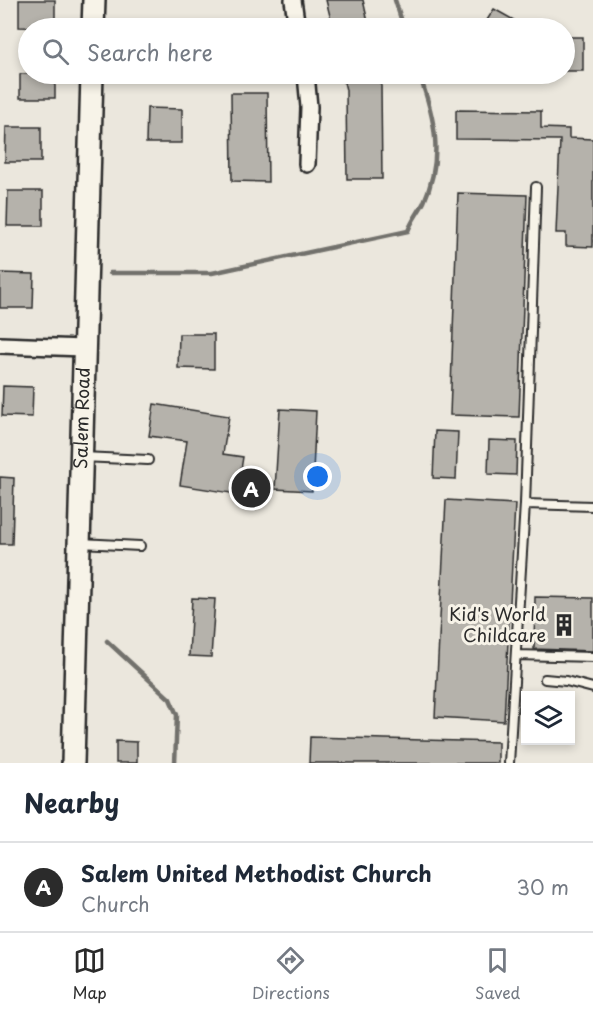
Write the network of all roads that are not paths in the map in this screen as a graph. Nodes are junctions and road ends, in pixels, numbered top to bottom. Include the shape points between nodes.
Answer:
1 (94, 0) edge
2 (293, 0) edge
3 (93, 18) edge
4 (296, 18) edge
5 (92, 84) edge
6 (307, 84) edge
7 (307, 164) dead end
8 (536, 187) dead end
9 (0, 345) edge
10 (84, 348) junction
11 (81, 457) junction
12 (148, 460) dead end
13 (525, 504) junction
14 (593, 506) edge
15 (79, 543) junction
16 (140, 546) dead end
17 (517, 655) junction
18 (593, 657) edge
19 (545, 678) dead end
20 (593, 688) edge
21 (74, 763) edge
22 (509, 763) edge

1 - 3 main road
2 - 4 street
5 - 10 main road, Salem Road
6 - 7 street
8 - 13 lane
9 - 10 street
10 - 11 main road, Salem Road
11 - 12 lane
11 - 15 main road, Salem Road
13 - 14 lane
13 - 17 lane
15 - 16 lane
15 - 21 main road, Salem Road
17 - 18 lane
17 - 22 lane
19 - 20 lane

